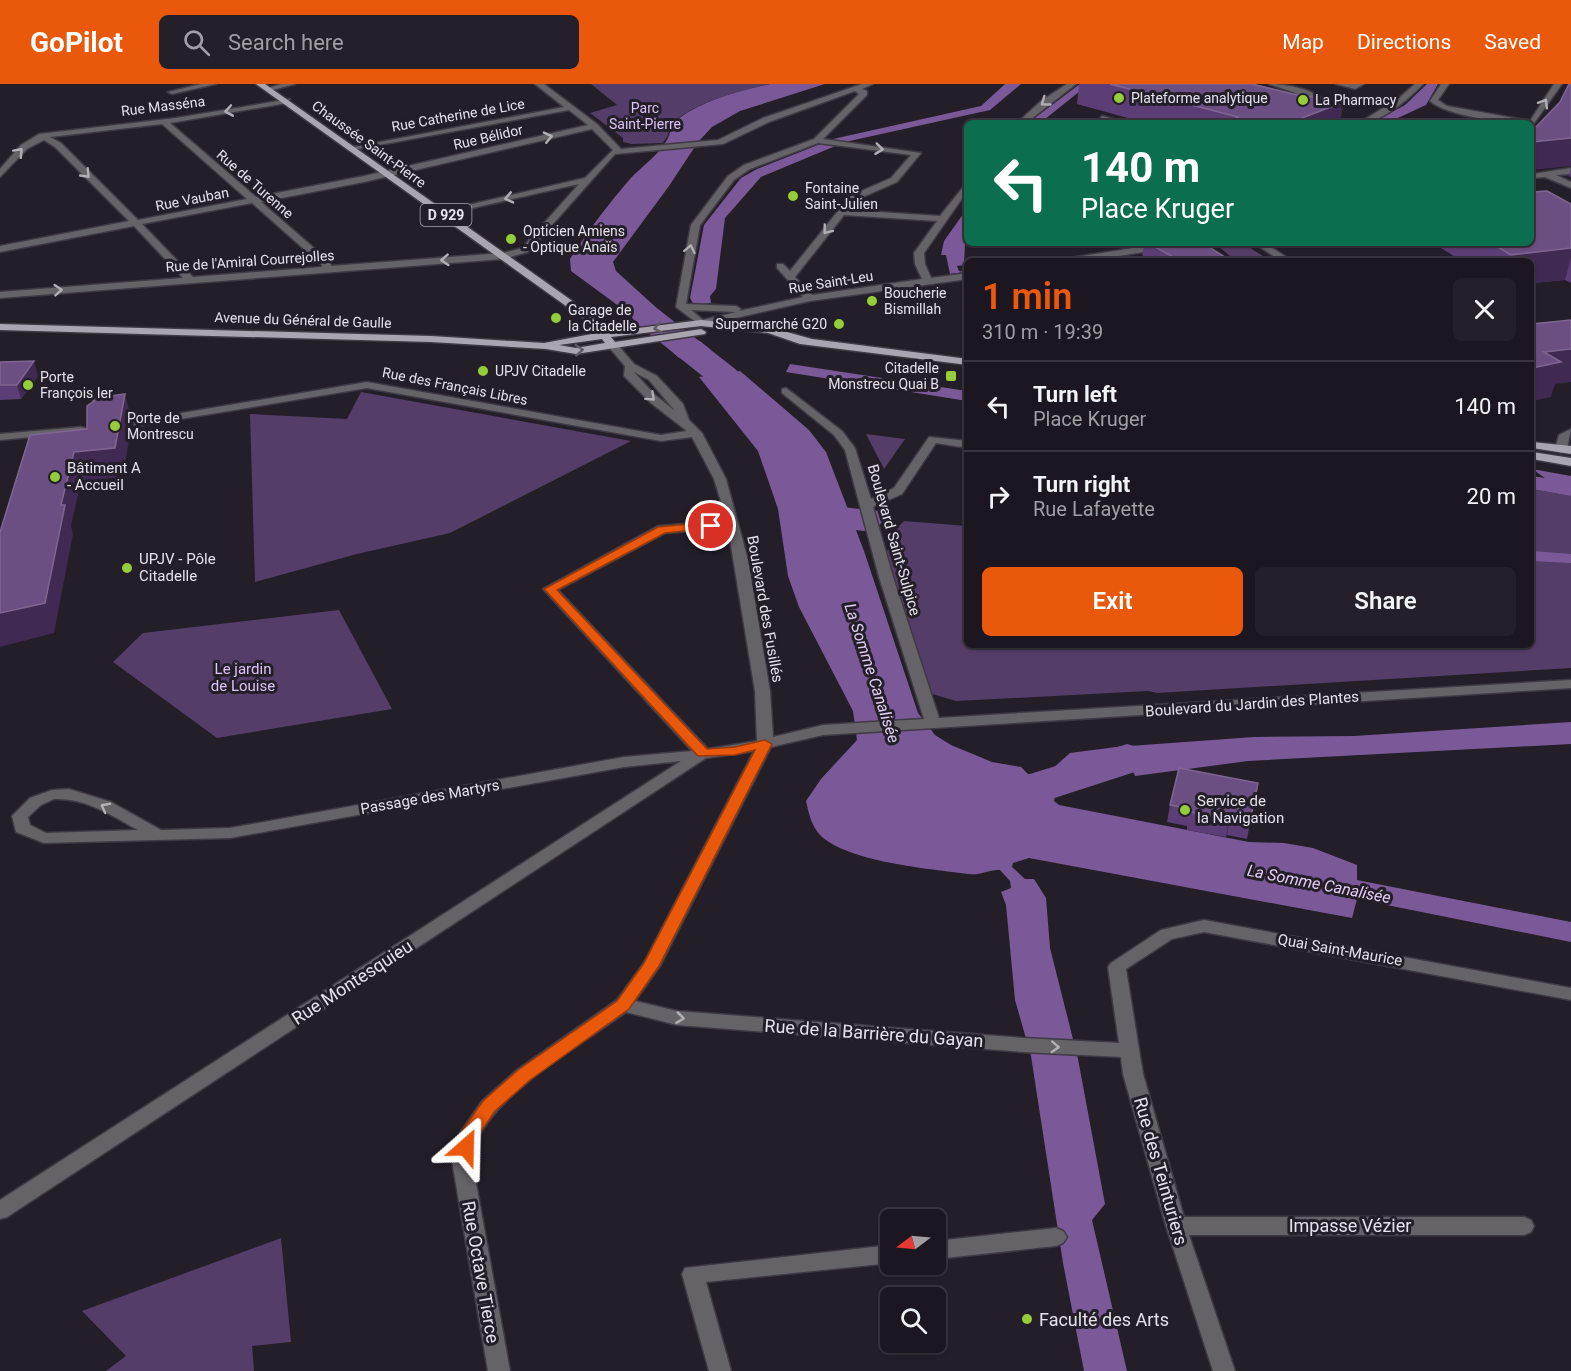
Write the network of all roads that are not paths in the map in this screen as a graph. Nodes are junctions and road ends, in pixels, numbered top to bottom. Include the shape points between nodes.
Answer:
1 (212, 84) edge
2 (260, 84) edge
3 (291, 84) edge
4 (539, 84) edge
5 (869, 84) edge
6 (1072, 84) edge
7 (1340, 84) edge
8 (1419, 84) edge
9 (1445, 84) edge
10 (1558, 84) edge
11 (1279, 85) edge
12 (1357, 85) edge
13 (269, 89) junction
14 (856, 89) junction
15 (172, 92) dead end
16 (287, 101) junction
17 (569, 108) junction
18 (1301, 109) edge
19 (1102, 118) dead end
20 (1024, 120) edge
21 (1108, 120) edge
22 (1368, 120) edge
23 (1513, 120) edge
24 (1534, 121) edge
25 (163, 122) junction
26 (594, 126) junction
27 (42, 136) junction
28 (817, 141) junction
29 (352, 148) junction
30 (619, 151) junction
31 (1571, 171) edge
32 (0, 174) edge
33 (389, 174) junction
34 (1545, 174) junction
35 (1534, 176) edge
36 (586, 180) junction
37 (1571, 185) edge
38 (964, 189) edge
39 (255, 201) junction
40 (442, 212) junction
41 (842, 212) junction
42 (942, 219) junction
43 (136, 223) junction
44 (1097, 246) edge
45 (1165, 246) edge
46 (1187, 246) edge
47 (1264, 246) edge
48 (0, 249) edge
49 (1193, 250) edge
50 (503, 256) junction
51 (1105, 256) junction
52 (1091, 258) edge
53 (1282, 258) edge
54 (780, 266) dead end
55 (326, 269) junction
56 (790, 277) junction
57 (964, 277) edge
58 (188, 279) junction
59 (928, 282) junction
60 (0, 295) edge
61 (810, 298) junction
62 (681, 307) junction
63 (757, 310) junction
64 (701, 323) junction
65 (0, 327) edge
66 (605, 336) junction
67 (810, 342) junction
68 (544, 346) junction
69 (613, 346) junction
70 (964, 361) edge
71 (786, 391) dead end
72 (138, 423) dead end
73 (93, 429) edge
74 (1571, 432) edge
75 (696, 433) junction
76 (0, 437) edge
77 (964, 444) edge
78 (1534, 446) edge
79 (1566, 455) edge
80 (1534, 456) edge
81 (867, 505) junction
82 (733, 524) junction
83 (1571, 684) edge
84 (933, 723) junction
85 (844, 728) joint
86 (765, 744) junction
87 (703, 753) junction
88 (157, 834) junction
89 (1117, 967) joint
90 (1571, 994) edge
91 (623, 1005) junction
92 (1128, 1050) junction
93 (0, 1211) edge
94 (1176, 1226) junction
95 (1524, 1226) dead end
96 (1056, 1237) dead end
97 (946, 1249) edge
98 (880, 1255) edge
99 (499, 1371) edge
100 (720, 1371) edge
101 (1224, 1371) edge

1 - 15 street
2 - 13 main road, Chaussée Saint-Pierre / D 929
3 - 13 street
4 - 17 street
5 - 14 street
6 -> 20 street
7 - 12 street
8 - 22 street via 1402,100
9 - 23 street via 1434,101 1439,104
24 -> 10 street
11 - 18 street via 1321,101
13 - 16 main road, Chaussée Saint-Pierre / D 929
14 - 28 street via 864,93
14 - 30 street via 765,120 720,142
16 -> 25 street, Rue Masséna
16 - 29 main road, Chaussée Saint-Pierre / D 929
17 - 26 street
17 - 29 street, Rue Catherine de Lice
19 - 21 street
25 - 27 street, Rue Masséna via 63,130
25 - 39 street, Rue de Turenne
26 - 30 street
33 -> 26 street, Rue Bélidor
32 -> 27 street via 24,147
27 -> 43 street via 58,145
28 -> 41 street via 917,153 894,180 853,198
62 -> 28 street via 696,225 731,178 747,167
29 - 33 main road, Chaussée Saint-Pierre / D 929
30 - 36 street, Rue de l'Amiral Courrejolles via 610,154
31 - 34 street
33 - 39 street, Rue Vauban
33 - 40 main road, Chaussée Saint-Pierre / D 929
34 - 35 street
34 - 37 street
36 -> 40 street
36 - 50 street, Rue de l'Amiral Courrejolles via 525,250
38 - 42 street
39 - 43 street, Rue Vauban
39 - 55 street, Rue de Turenne via 327,264
40 - 50 main road, Chaussée Saint-Pierre / D 929
41 - 42 street
41 -> 56 street
42 - 59 street via 919,253
43 - 48 street, Rue Vauban
43 - 58 street
44 - 51 street
45 - 51 street
46 - 49 street
47 - 53 street
50 -> 55 street, Rue de l'Amiral Courrejolles
50 - 66 main road, Chaussée Saint-Pierre / D 929 via 591,319
51 - 52 street
54 - 56 street
55 - 58 street, Rue de l'Amiral Courrejolles
56 - 61 street
57 - 59 street, Rue Saint-Leu
60 -> 58 street, Rue de l'Amiral Courrejolles
59 - 61 street, Rue Saint-Leu
61 - 63 street, Rue Saint-Leu
62 - 63 street
62 - 64 street
63 - 64 street, Rue Saint-Leu
64 -> 66 main road, Avenue du Général de Gaulle
64 - 67 main road, Avenue du Général de Gaulle via 769,330
65 - 68 main road, Avenue du Général de Gaulle
66 - 68 main road, Avenue du Général de Gaulle
66 - 69 main road, D 929
67 - 69 main road via 712,331
67 - 70 main road
68 -> 69 main road via 576,351
69 - 75 street, Boulevard des Fusillés / D 929 via 630,366 628,374 635,382
71 - 81 street, Boulevard Saint-Sulpice via 838,433 851,450
72 - 75 street, Rue des Français Libres via 367,385 661,438
73 - 76 street via 28,440
74 - 79 street via 1565,435
75 - 82 street, Boulevard des Fusillés via 717,469
77 - 81 street via 933,439 898,491
78 - 79 main road
79 - 80 main road
81 - 84 street, Boulevard Saint-Sulpice
82 - 86 street, Boulevard des Fusillés via 765,706
82 - 87 street via 662,529 550,589
83 - 84 street, Boulevard du Jardin des Plantes
84 - 85 street, Boulevard du Jardin des Plantes
85 - 86 street, Passage des Martyrs
86 - 87 street, Passage des Martyrs
86 - 91 street, Rue Octave Tierce via 651,966
87 - 88 street, Passage des Martyrs via 624,762 230,833
87 - 93 street, Rue Montesquieu
88 -> 88 street, Passage des Martyrs via 80,794 52,793 30,803 20,816 22,828 44,838
89 - 90 street, Quai Saint-Maurice via 1167,934 1204,926
89 - 92 street, Rue des Teinturiers
91 -> 92 street, Rue de la Barrière du Gayan via 677,1018
91 - 99 street, Rue Octave Tierce via 524,1075 489,1106 469,1134 462,1161
92 - 94 street, Rue des Teinturiers
94 - 95 street, Impasse Vézier
94 - 101 street, Rue des Teinturiers
96 - 97 street
98 - 100 street via 693,1274

